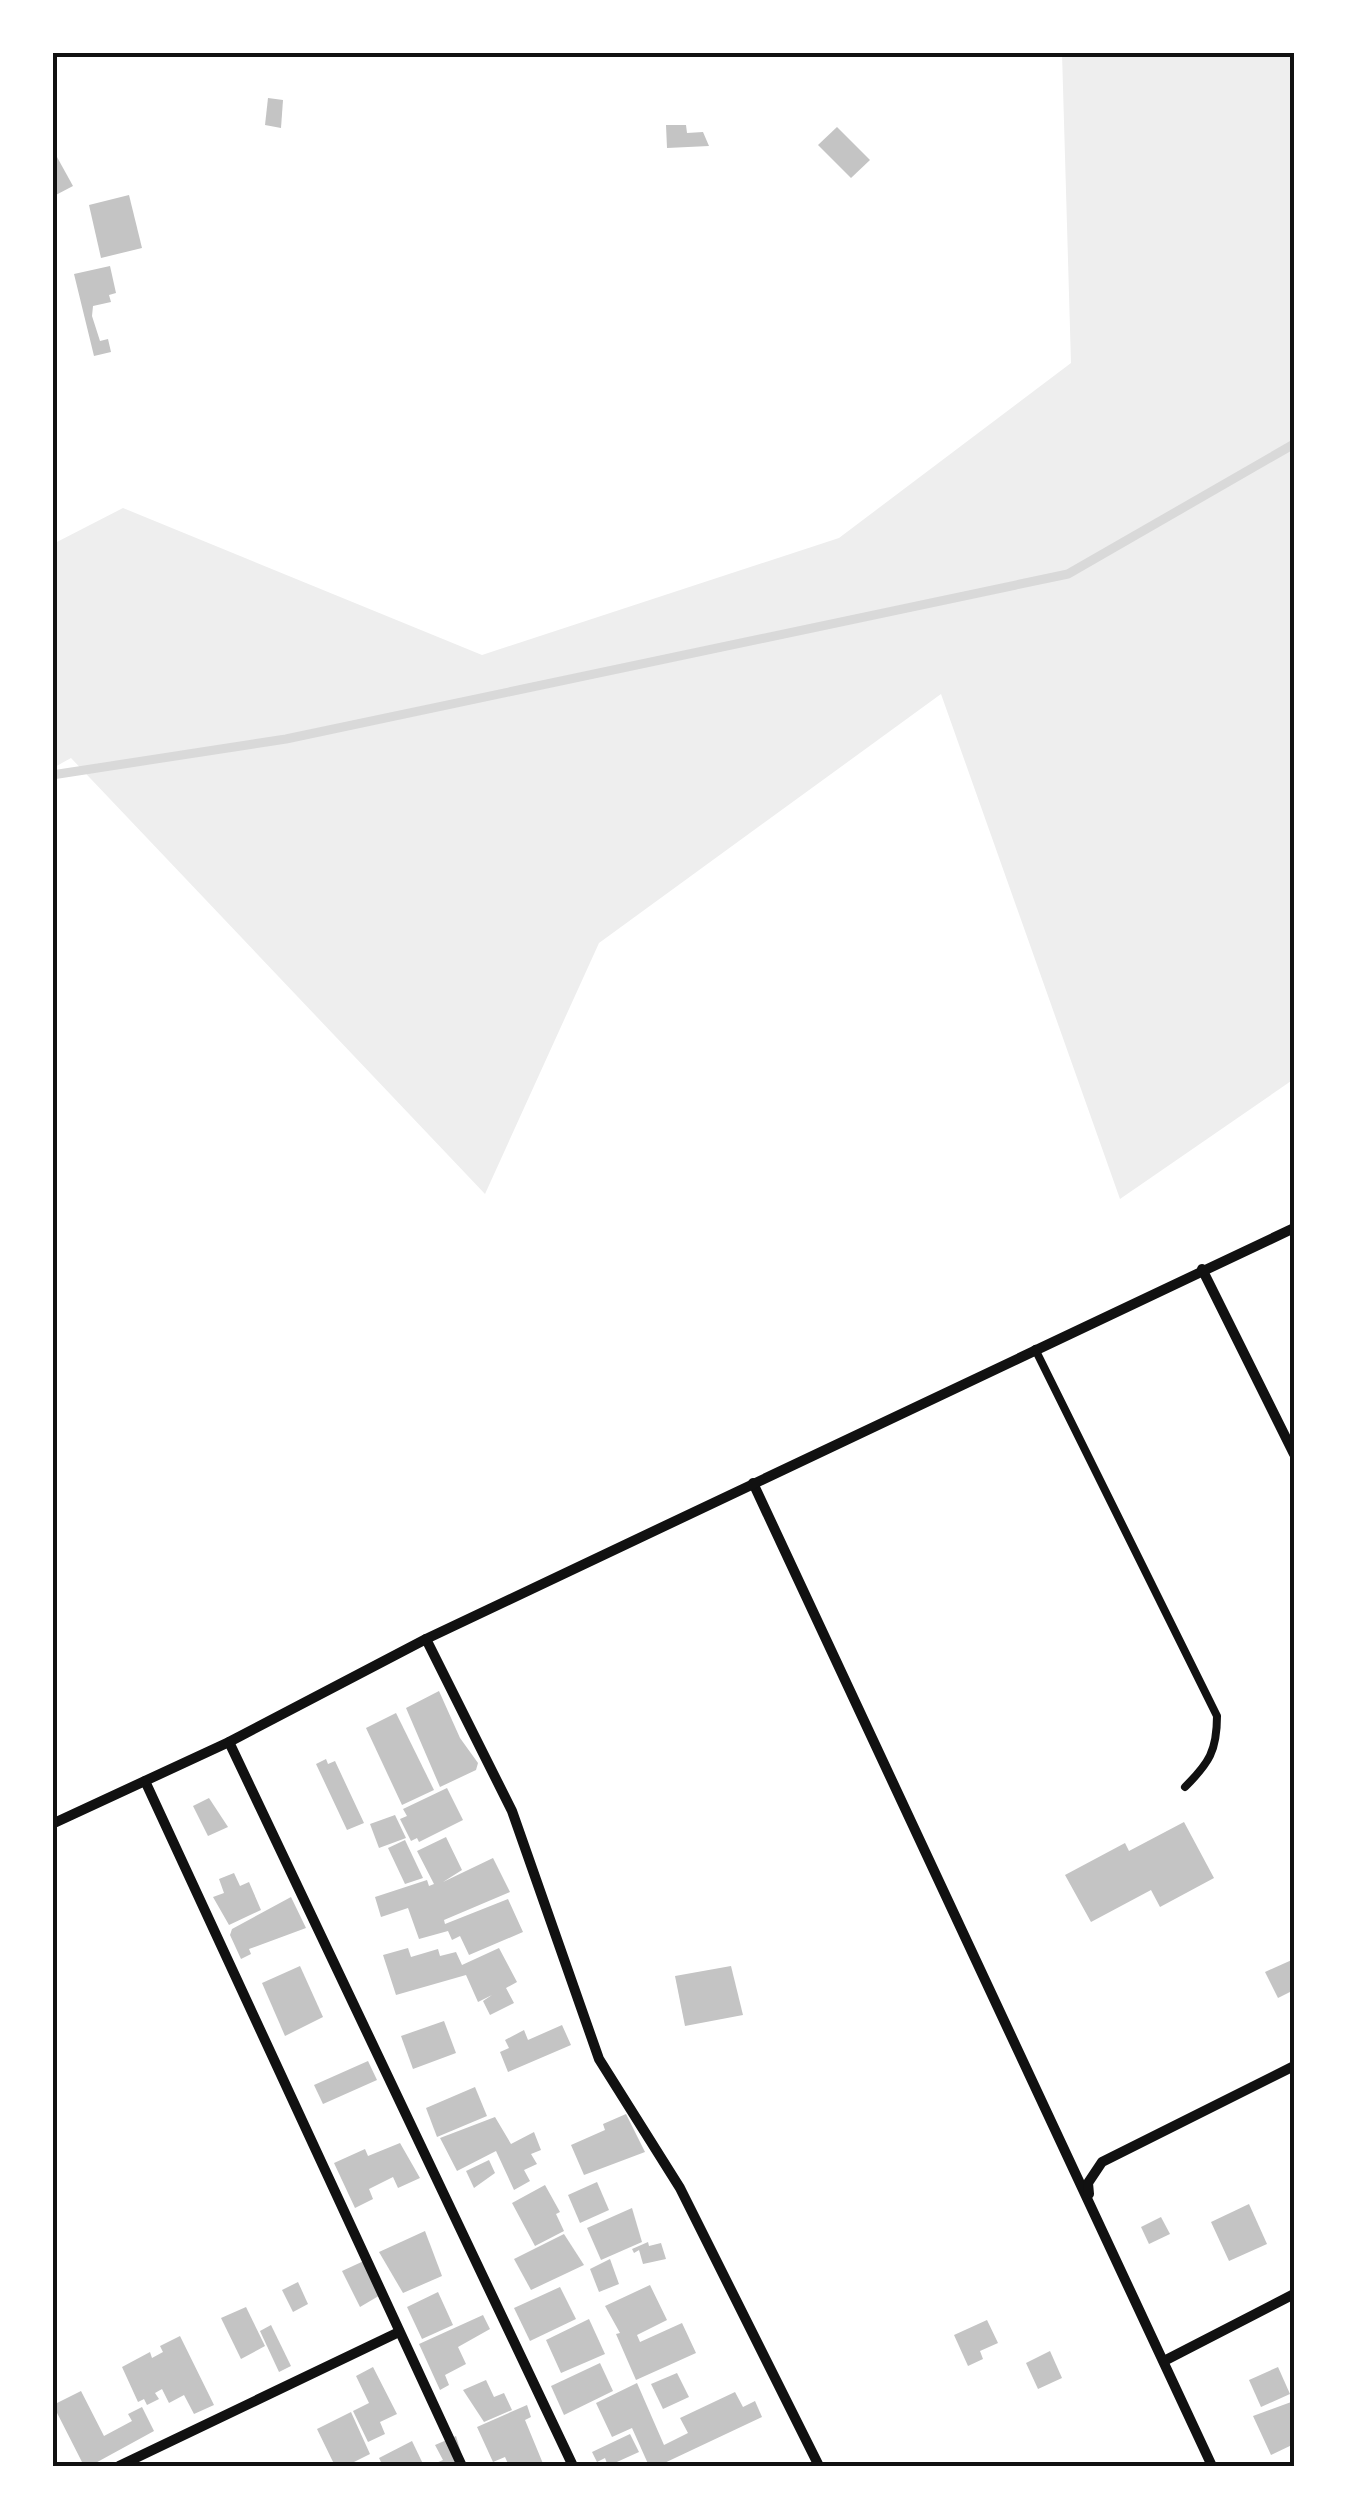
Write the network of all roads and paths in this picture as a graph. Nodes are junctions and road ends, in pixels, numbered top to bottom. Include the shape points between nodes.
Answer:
1 (1294, 1228) edge
2 (1202, 1269) junction
3 (1035, 1349) junction
4 (1294, 1454) edge
5 (753, 1484) junction
6 (426, 1639) junction
7 (229, 1742) junction
8 (144, 1781) junction
9 (1185, 1787) dead end
10 (52, 1824) edge
11 (1294, 2066) edge
12 (1089, 2195) junction
13 (1294, 2294) edge
14 (399, 2332) junction
15 (1164, 2361) junction
16 (119, 2466) edge
17 (462, 2466) edge
18 (573, 2466) edge
19 (819, 2466) edge
20 (1212, 2466) edge

1 - 2 street
2 - 3 street
2 - 4 street
3 - 5 street
3 - 9 lane via 1217,1716 1217,1747
5 - 6 street
5 - 12 street
6 - 7 street
6 - 19 street via 512,1811 599,2060 680,2188
7 - 8 street
7 - 18 street
8 - 10 street
8 - 14 street
11 - 12 street via 1102,2162
12 - 15 street
13 - 15 street
14 - 16 street
14 - 17 street
15 - 20 street

